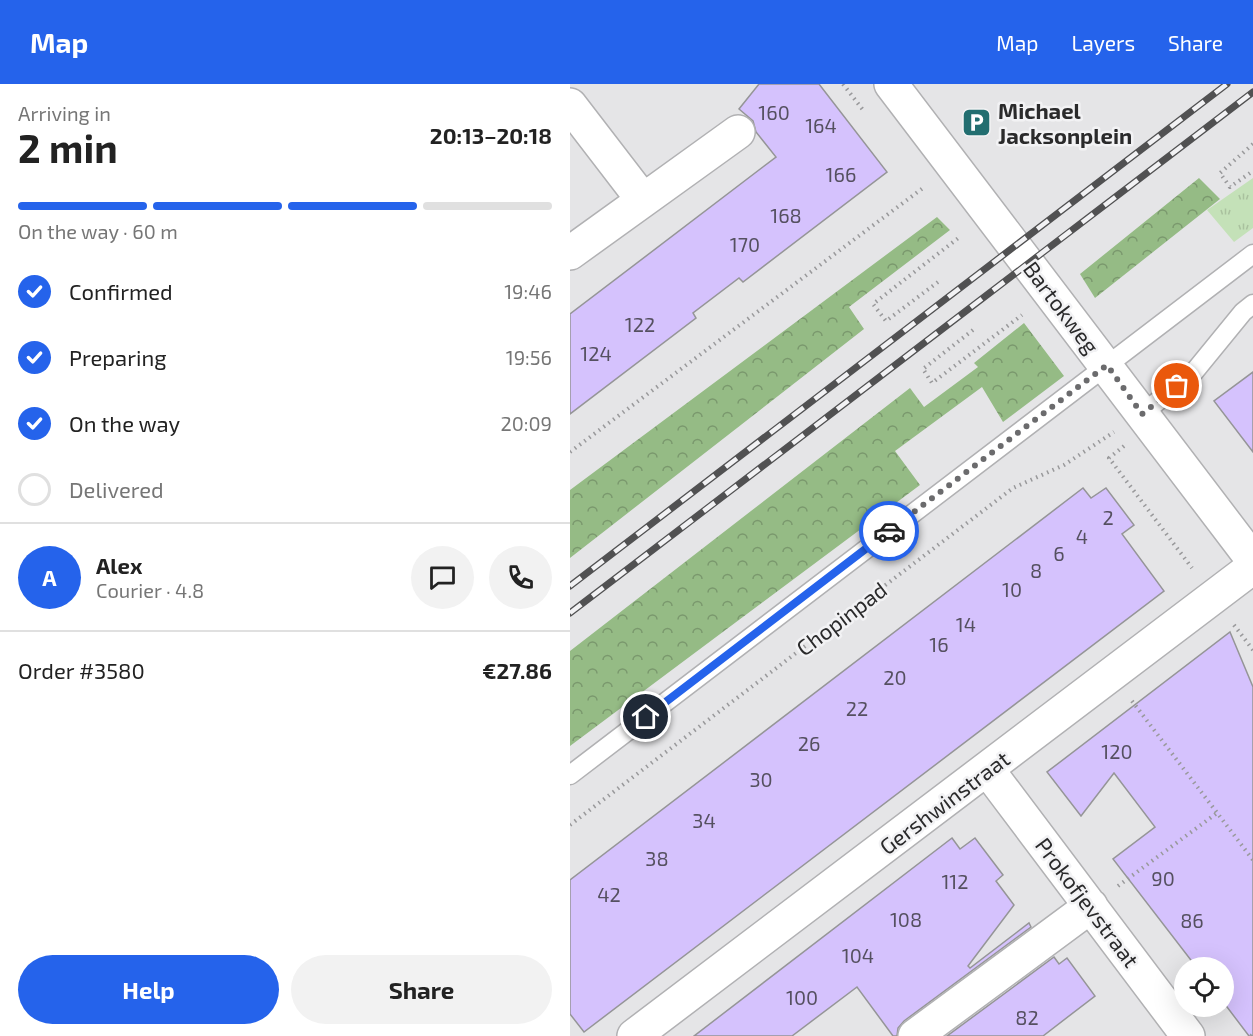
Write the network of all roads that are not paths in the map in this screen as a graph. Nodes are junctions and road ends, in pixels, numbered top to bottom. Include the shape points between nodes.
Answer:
1 (891, 84) edge
2 (570, 105) edge
3 (738, 132) dead end
4 (643, 200) junction
5 (570, 253) edge
6 (1253, 254) edge
7 (1253, 304) edge
8 (1107, 365) junction
9 (1131, 421) junction
10 (1253, 560) edge
11 (1253, 567) edge
12 (987, 769) junction
13 (570, 775) edge
14 (1091, 906) junction
15 (1186, 1035) edge
16 (634, 1036) edge
17 (915, 1036) edge

1 - 8 street, Bartokweg
2 - 4 street
3 - 4 street
4 - 5 street
6 - 8 lane
7 - 9 lane via 1194,372
8 - 9 street, Bartokweg
8 - 13 lane
9 - 10 street, Bartokweg
11 - 12 street, Gershwinstraat
12 - 14 street, Prokofjevstraat
12 - 16 street, Gershwinstraat
14 - 15 street, Prokofjevstraat
14 - 17 street

